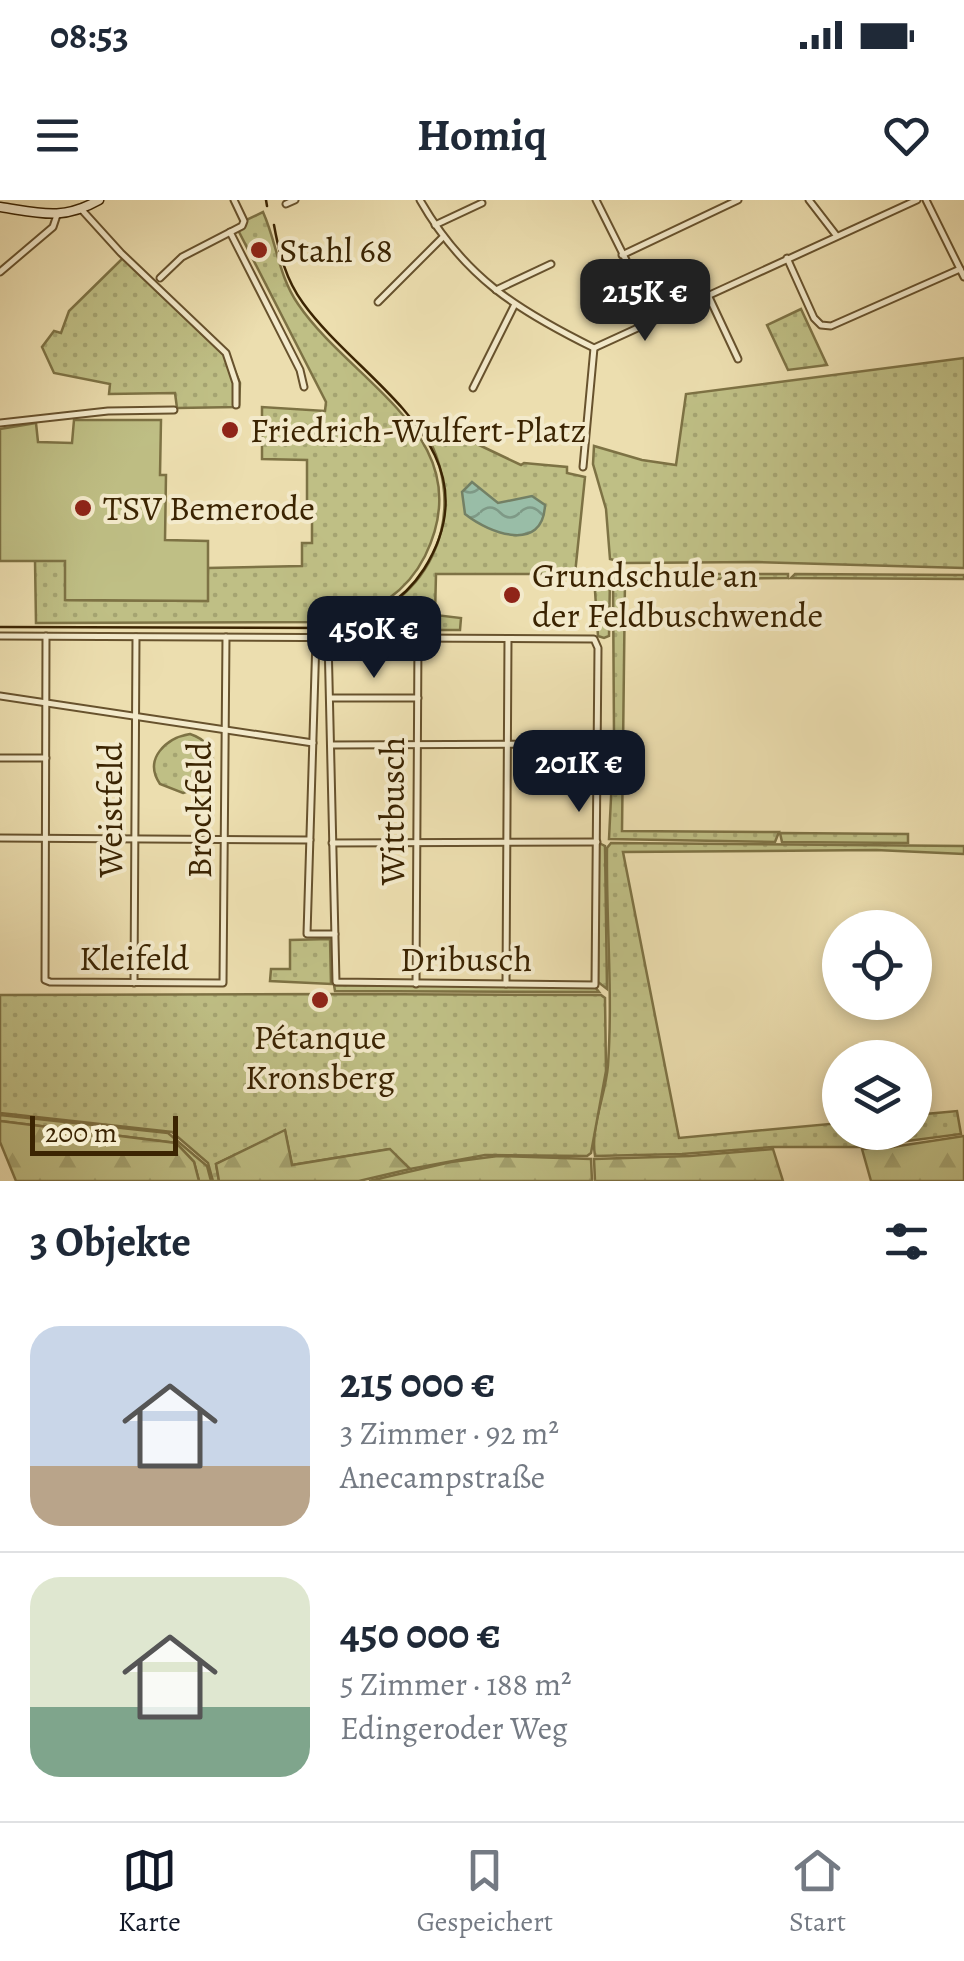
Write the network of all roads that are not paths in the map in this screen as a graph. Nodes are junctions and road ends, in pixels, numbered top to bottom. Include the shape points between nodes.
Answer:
1 (99, 200) edge
2 (234, 200) edge
3 (295, 200) edge
4 (420, 200) edge
5 (596, 200) edge
6 (738, 200) edge
7 (809, 200) edge
8 (917, 200) edge
9 (926, 200) edge
10 (482, 203) dead end
11 (286, 204) dead end
12 (0, 207) edge
13 (82, 210) junction
14 (57, 216) junction
15 (435, 225) junction
16 (230, 232) junction
17 (836, 235) junction
18 (443, 237) junction
19 (622, 255) junction
20 (786, 258) junction
21 (551, 264) dead end
22 (960, 268) junction
23 (0, 272) edge
24 (964, 276) edge
25 (160, 278) dead end
26 (496, 290) junction
27 (708, 295) junction
28 (378, 302) dead end
29 (514, 306) junction
30 (664, 315) junction
31 (594, 348) junction
32 (738, 359) dead end
33 (304, 387) dead end
34 (474, 388) dead end
35 (236, 404) dead end
36 (174, 410) dead end
37 (0, 423) edge
38 (583, 466) dead end
39 (0, 636) edge
40 (46, 636) junction
41 (136, 637) junction
42 (226, 637) junction
43 (316, 638) junction
44 (328, 638) junction
45 (418, 638) junction
46 (508, 638) junction
47 (0, 696) edge
48 (330, 698) junction
49 (418, 698) junction
50 (46, 704) junction
51 (136, 717) junction
52 (225, 730) junction
53 (312, 743) junction
54 (507, 744) junction
55 (596, 744) junction
56 (331, 745) junction
57 (418, 745) junction
58 (0, 758) edge
59 (46, 758) junction
60 (0, 838) edge
61 (46, 838) junction
62 (135, 839) junction
63 (224, 840) junction
64 (310, 840) junction
65 (507, 842) junction
66 (597, 842) junction
67 (332, 844) junction
68 (417, 844) junction
69 (334, 934) junction
70 (134, 982) junction
71 (223, 983) joint
72 (416, 984) junction
73 (506, 984) junction

1 - 13 main road
2 - 16 street via 244,224
3 - 11 street
4 - 15 street
5 - 19 street
6 - 19 street
7 - 17 street
8 - 17 street
9 - 22 street
10 - 15 street
12 - 14 main road
13 - 14 main road
13 - 35 street via 226,353
14 - 23 street
15 - 18 street
16 - 25 street via 182,256
16 - 33 street
17 - 20 street
18 - 26 street
18 - 28 street
19 - 30 street
20 - 22 street via 814,318 831,326
20 - 27 street
21 - 26 street
22 - 24 street
26 - 29 street
27 - 30 street
27 - 32 street
29 - 31 street
29 - 34 street
30 - 31 street
31 - 38 street
36 - 37 street
39 - 40 street
40 - 41 street
40 - 50 street
41 - 42 street
41 - 51 street, Weistfeld
42 - 43 street
42 - 52 street, Brockfeld
43 - 44 street
43 - 53 street
44 - 45 street
44 - 48 street
45 - 46 street
45 - 49 street, Wittbusch
46 - 54 street
46 - 55 street via 594,639
47 - 50 street
48 - 49 street
48 - 56 street
49 - 57 street, Wittbusch
50 - 51 street
50 - 59 street
51 - 52 street
51 - 62 street, Weistfeld
52 - 53 street
52 - 63 street, Brockfeld
53 - 64 street
54 - 55 street
54 - 57 street
54 - 65 street
55 - 66 street
56 - 57 street
56 - 67 street
57 - 68 street, Wittbusch
58 - 59 street
59 - 61 street
60 - 61 street
61 - 62 street
61 - 70 street, Kleifeld via 45,980
62 - 63 street
62 - 70 street, Weistfeld
63 - 64 street
63 - 71 street, Brockfeld
64 - 69 street via 307,934
65 - 66 street
65 - 68 street
65 - 73 street
66 - 73 street, Dribusch via 596,985
67 - 68 street
67 - 69 street
68 - 72 street, Wittbusch
69 - 72 street, Dribusch via 336,982
70 - 71 street, Kleifeld
72 - 73 street, Dribusch

